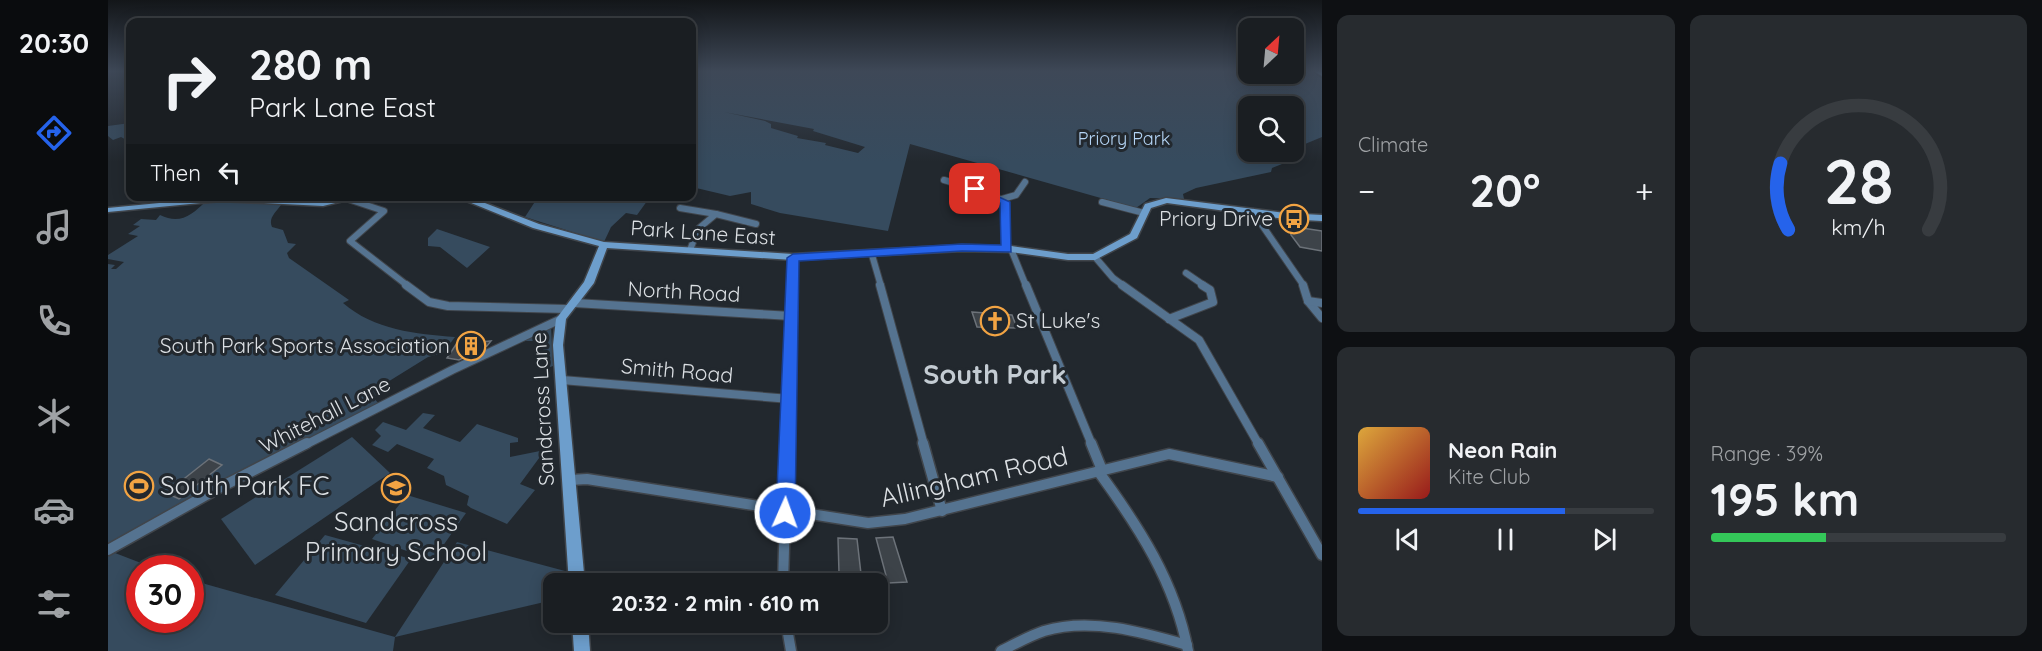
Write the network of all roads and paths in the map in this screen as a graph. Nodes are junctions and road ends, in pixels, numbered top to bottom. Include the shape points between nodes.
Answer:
1 (944, 180) dead end
2 (1024, 182) dead end
3 (1002, 199) junction
4 (189, 201) edge
5 (224, 201) edge
6 (328, 201) edge
7 (362, 201) edge
8 (471, 201) edge
9 (1102, 201) dead end
10 (680, 208) dead end
11 (108, 210) edge
12 (1253, 212) junction
13 (1144, 213) junction
14 (717, 214) junction
15 (1322, 218) edge
16 (756, 224) dead end
17 (604, 245) junction
18 (1009, 249) junction
19 (690, 250) junction
20 (872, 255) junction
21 (1095, 257) junction
22 (793, 258) junction
23 (1186, 273) dead end
24 (1308, 301) junction
25 (1322, 303) edge
26 (568, 310) junction
27 (791, 316) junction
28 (1322, 318) edge
29 (1169, 319) junction
30 (562, 380) junction
31 (790, 399) junction
32 (1100, 470) junction
33 (1278, 477) junction
34 (570, 480) junction
35 (942, 511) junction
36 (785, 513) junction
37 (108, 550) edge
38 (1322, 555) edge
39 (576, 573) edge
40 (783, 573) edge
41 (581, 633) edge
42 (788, 633) edge
43 (1187, 648) edge
44 (582, 651) edge
45 (790, 651) edge
46 (1001, 651) edge

1 - 3 street
2 - 3 street via 1016,195
3 - 18 street
4 - 11 street
5 - 6 street
7 - 26 street, North Road via 384,211 350,241 423,299 448,306
8 - 17 street, Park Lane East via 536,226
9 - 13 street
10 - 14 street
12 - 13 street via 1166,200 1152,203
12 - 15 street
12 - 24 street via 1302,281
13 - 21 street, Park Lane East via 1134,236
14 - 16 street
14 - 19 street via 698,229
17 - 19 street, Park Lane East
17 - 26 street, Sandcross Lane via 598,267
18 - 20 street, Park Lane East via 962,248
18 - 21 street, Park Lane East
18 - 32 street
19 - 22 street, Park Lane East
20 - 22 street, Park Lane East
20 - 35 street
21 - 29 street via 1113,278
22 - 27 street
23 - 29 street via 1210,290 1214,302
24 - 25 street
24 - 28 street
26 - 27 street, North Road
26 - 30 street, Sandcross Lane via 558,345
26 - 37 street, Whitehall Lane via 217,489
27 - 31 street
29 - 33 street via 1203,347
30 - 31 street, Smith Road
30 - 34 street, Sandcross Lane
31 - 36 street
32 - 33 street, Allingham Road via 1158,456 1182,455
32 - 35 street, Allingham Road
32 - 43 street via 1158,561 1173,595
33 - 38 street
34 - 36 street, Allingham Road via 587,478
34 - 39 street, Sandcross Lane
35 - 36 street, Allingham Road via 868,523
36 - 40 street
41 - 44 street
42 - 45 street
43 - 46 street via 1128,631 1061,627

